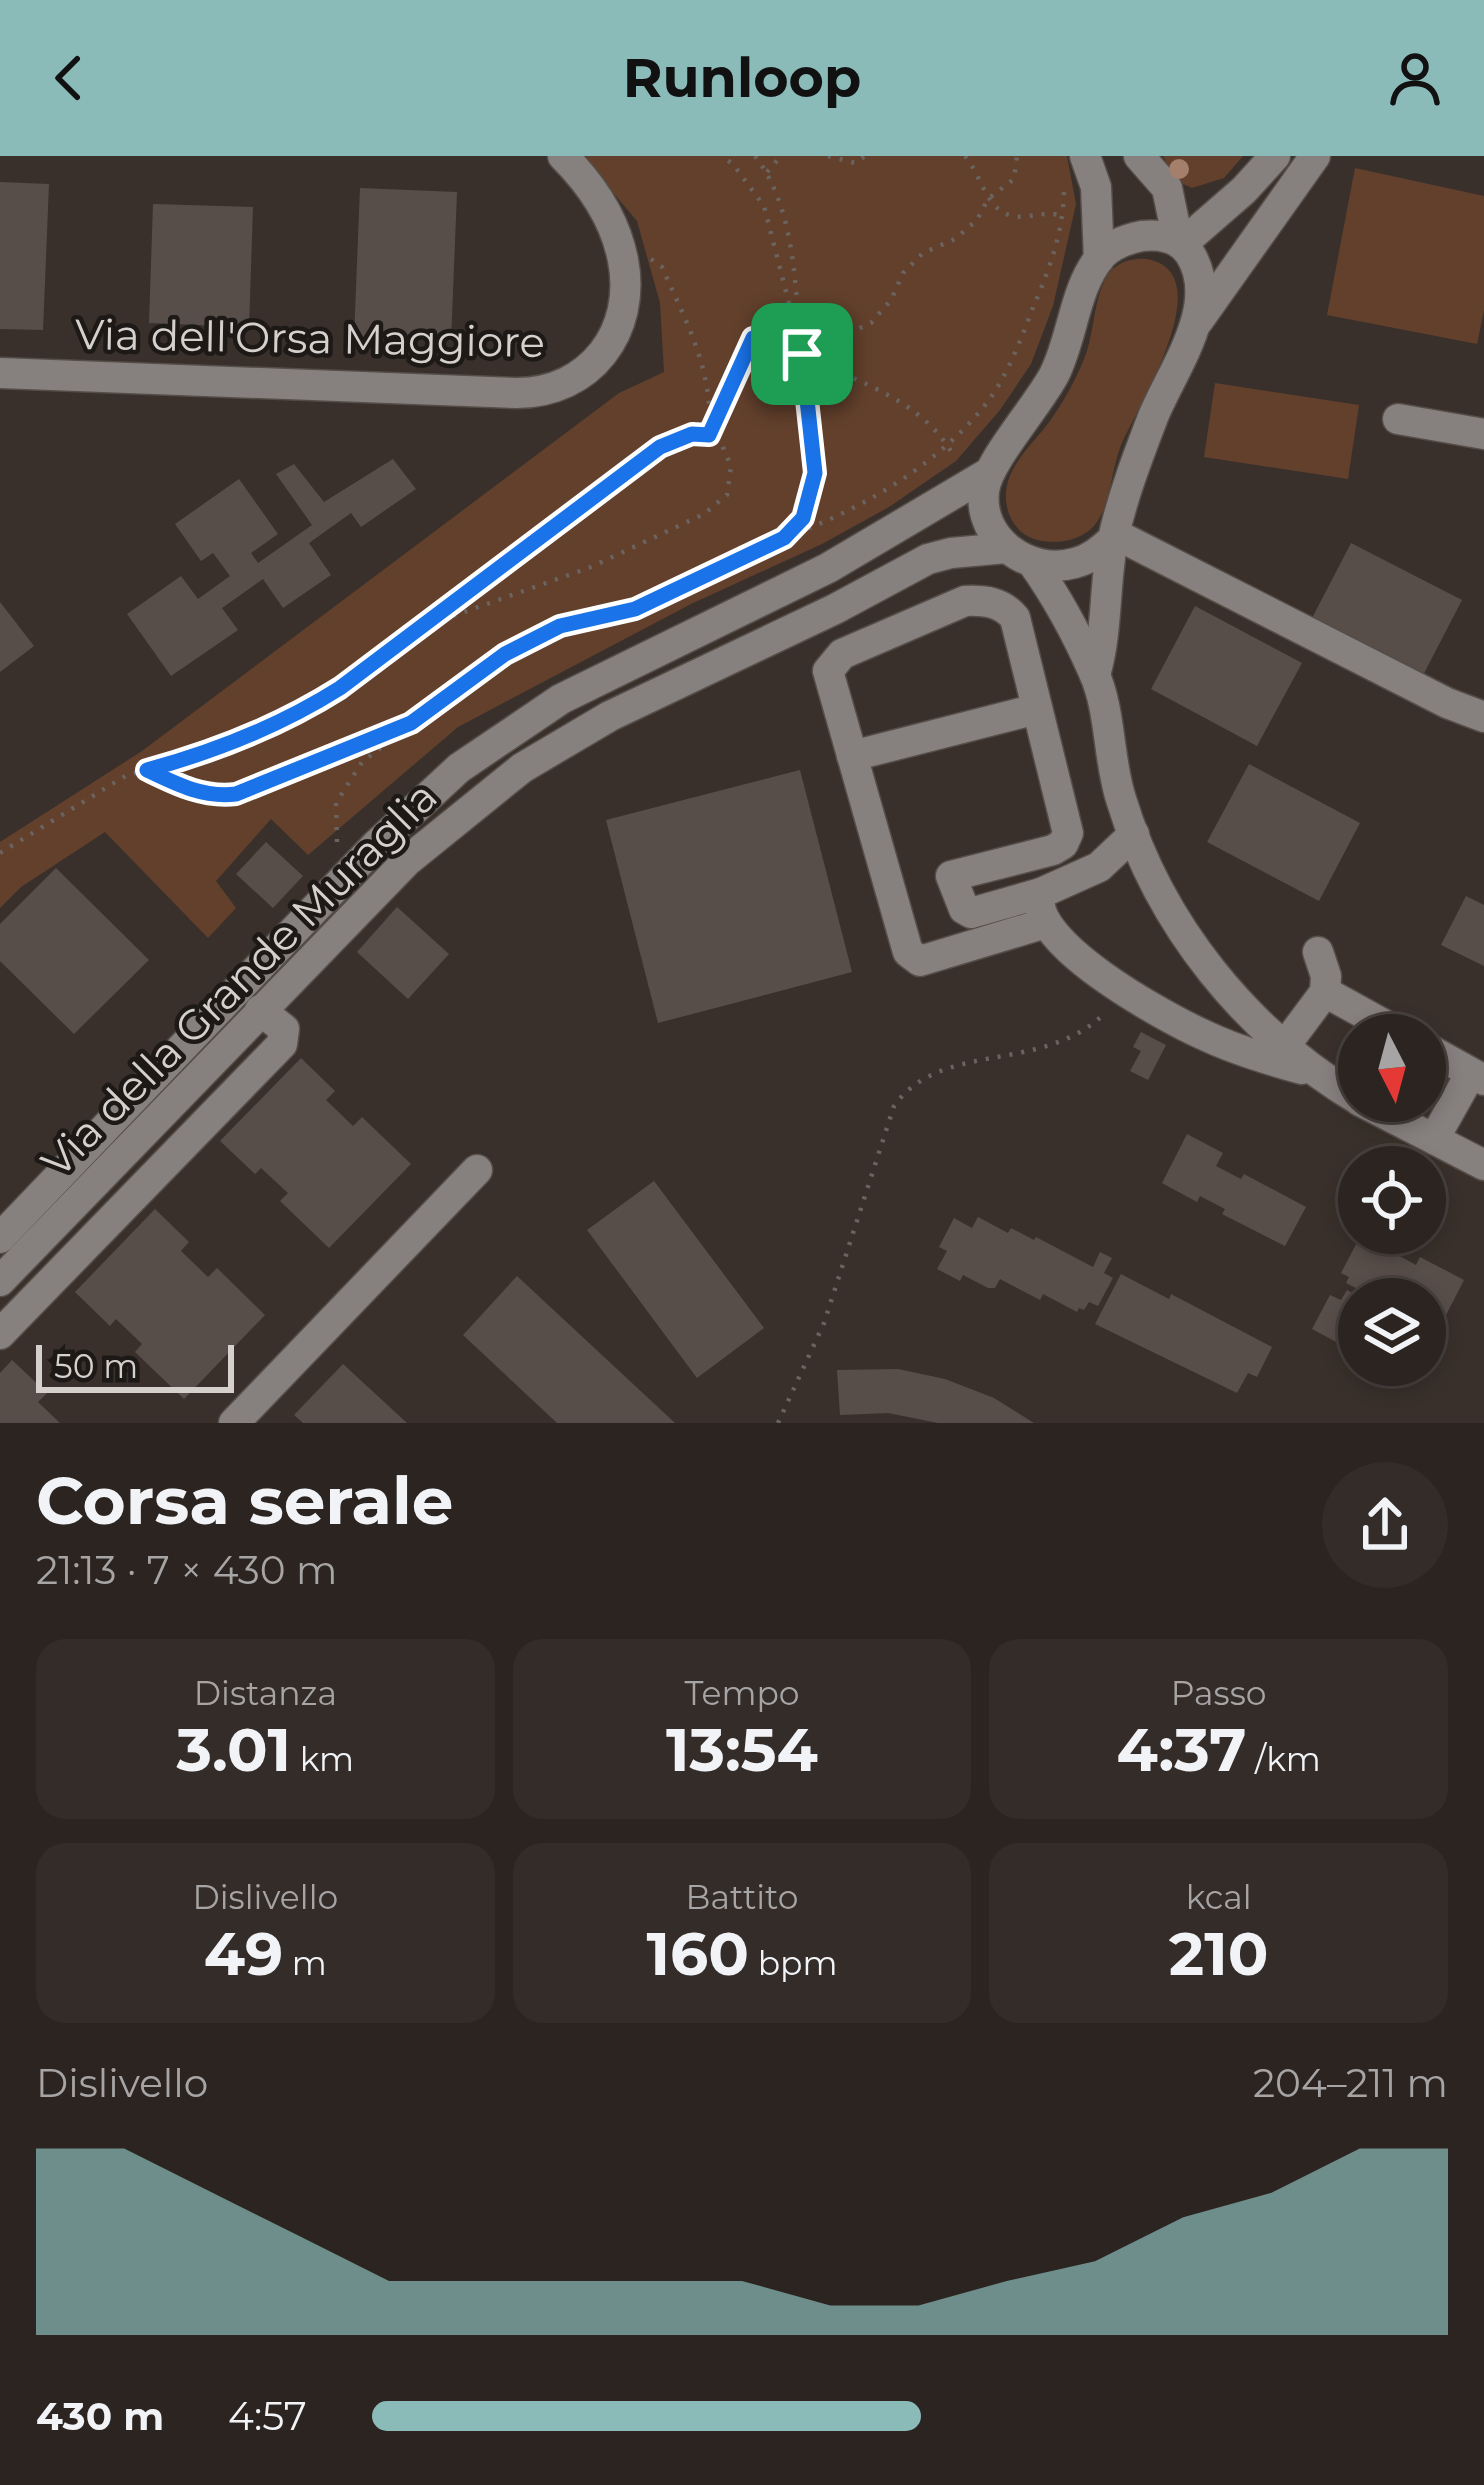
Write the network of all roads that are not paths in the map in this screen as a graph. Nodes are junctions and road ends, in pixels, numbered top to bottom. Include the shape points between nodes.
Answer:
1 (563, 156) edge
2 (1085, 156) edge
3 (1139, 156) edge
4 (1275, 156) edge
5 (1315, 156) edge
6 (1180, 242) junction
7 (1099, 259) junction
8 (1194, 326) junction
9 (0, 373) edge
10 (1398, 419) dead end
11 (1484, 434) edge
12 (972, 468) junction
13 (1114, 536) junction
14 (1019, 555) junction
15 (1095, 675) junction
16 (1037, 709) junction
17 (1484, 717) edge
18 (852, 756) junction
19 (1134, 834) junction
20 (1044, 908) junction
21 (1318, 952) dead end
22 (1325, 992) junction
23 (260, 1010) junction
24 (1365, 1014) edge
25 (1284, 1047) junction
26 (1446, 1058) edge
27 (1313, 1072) junction
28 (1478, 1076) edge
29 (1338, 1087) edge
30 (1390, 1122) edge
31 (1418, 1142) junction
32 (1484, 1165) edge
33 (477, 1170) dead end
34 (64, 1214) junction
35 (0, 1238) edge
36 (91, 1240) junction
37 (0, 1281) edge
38 (0, 1334) edge
39 (244, 1420) edge

1 - 9 street, Via dell'Orsa Maggiore via 604,207 622,258 623,299 609,343 576,380 543,392
2 - 7 street via 1096,187
3 - 6 street via 1167,188
4 - 6 street
5 - 8 street
6 - 7 street via 1143,236
6 - 8 street via 1199,280
7 - 12 street via 1031,415
8 - 13 street
10 - 11 street
12 - 14 street via 993,533
12 - 35 street, Via della Grande Muraglia via 829,568 580,688 445,779
13 - 14 street, Via della Grande Muraglia via 1076,563 1050,566
13 - 15 street
13 - 17 street
14 - 15 street via 1064,608
14 - 23 street, Via della Grande Muraglia via 928,559 545,753 433,837
15 - 19 street
16 - 18 street
16 - 18 street via 1015,618 1006,607 965,601 832,663
16 - 20 street via 1068,833 1063,844 951,876 970,913
18 - 20 street via 908,952 920,961
19 - 20 street
19 - 25 street via 1193,947
20 - 27 street via 1065,945 1126,992 1216,1041
21 - 22 street
22 - 24 street
22 - 25 street
23 - 34 street, Via della Grande Muraglia
23 - 36 street via 284,1029 282,1045
25 - 27 street
26 - 28 street
27 - 29 street
28 - 31 street
30 - 31 street
31 - 32 street
33 - 39 street
34 - 36 street
34 - 37 street, Via della Grande Muraglia
36 - 38 street

